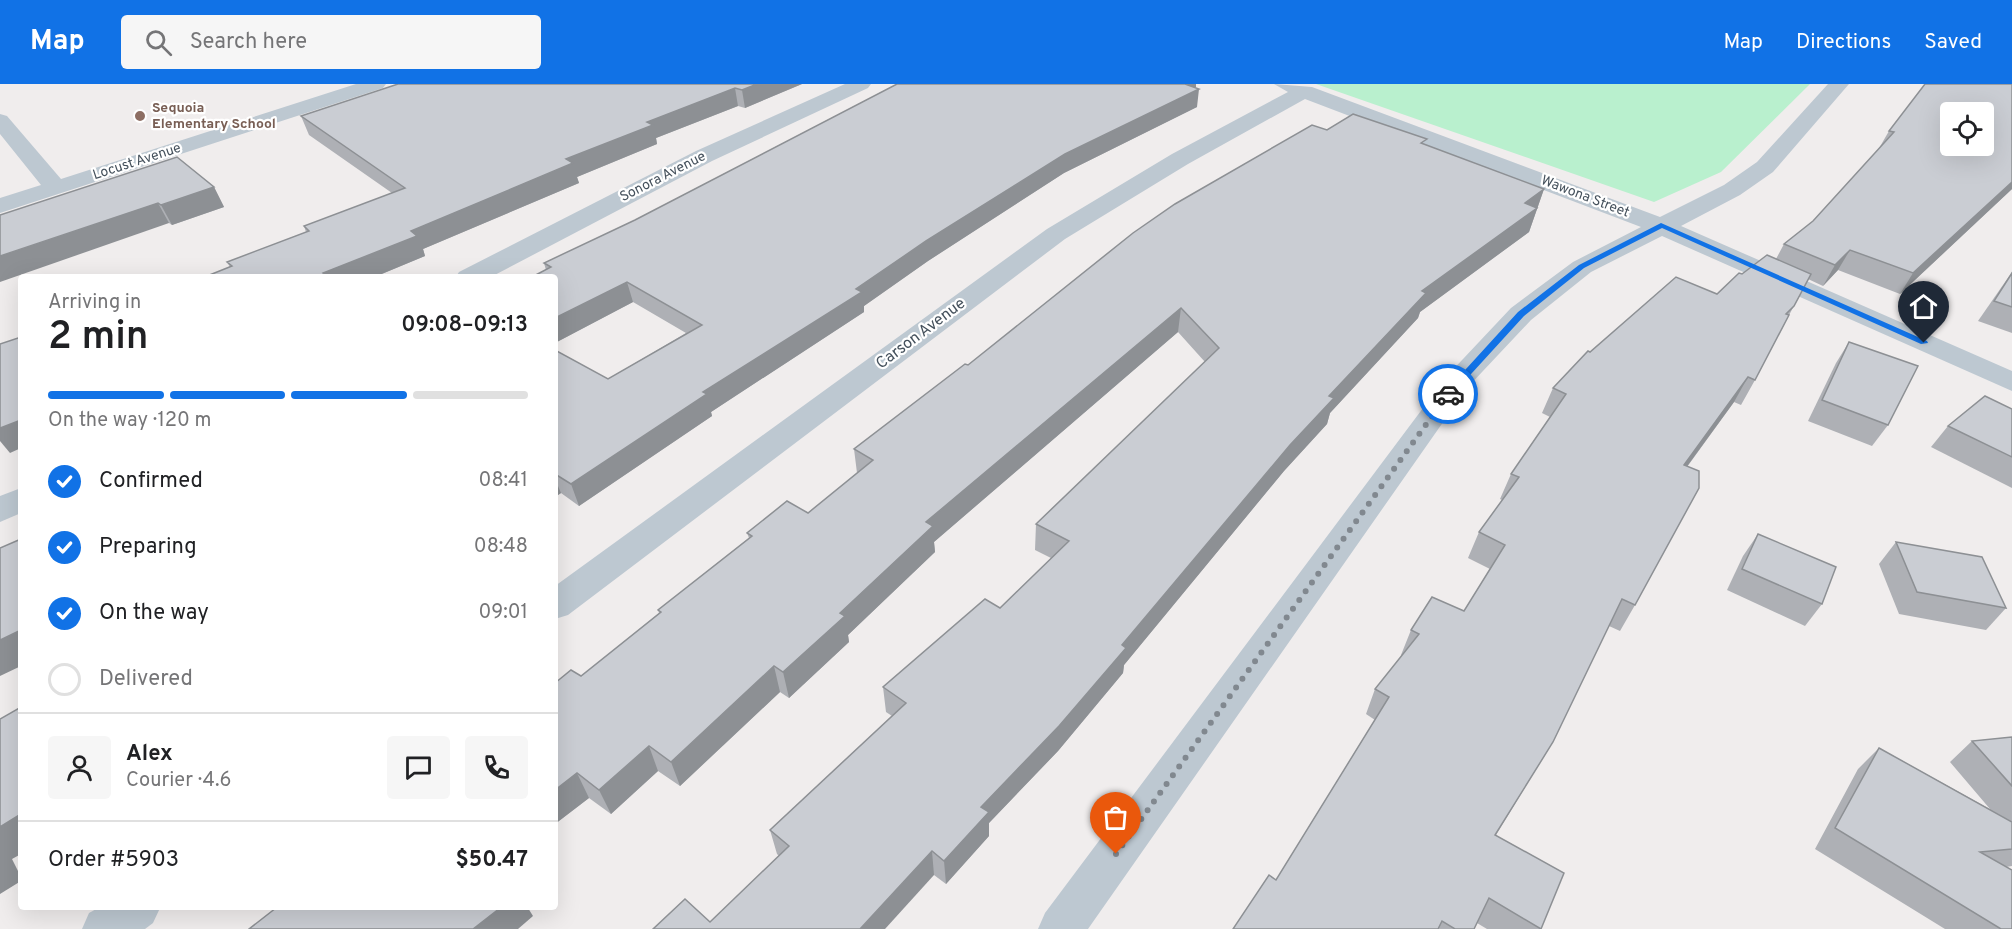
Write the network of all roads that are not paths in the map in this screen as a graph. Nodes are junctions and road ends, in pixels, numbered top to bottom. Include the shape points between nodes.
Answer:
1 (376, 84) edge
2 (861, 84) edge
3 (1839, 84) edge
4 (1294, 88) edge
5 (0, 120) edge
6 (56, 188) junction
7 (0, 206) edge
8 (1661, 225) junction
9 (476, 274) edge
10 (2012, 382) edge
11 (18, 501) edge
12 (0, 510) edge
13 (558, 603) edge
14 (133, 910) edge
15 (105, 929) edge
16 (1061, 929) edge

1 - 6 street, Locust Avenue
2 - 9 street, Sonora Avenue via 704,156
3 - 8 street via 1765,167 1732,190
4 - 8 street, Wawona Street
4 - 13 street, Carson Avenue via 1056,234
5 - 6 street
6 - 7 street, Locust Avenue
8 - 10 street, Wawona Street
8 - 16 street via 1582,267 1521,314 1457,382
11 - 12 street
14 - 15 street

